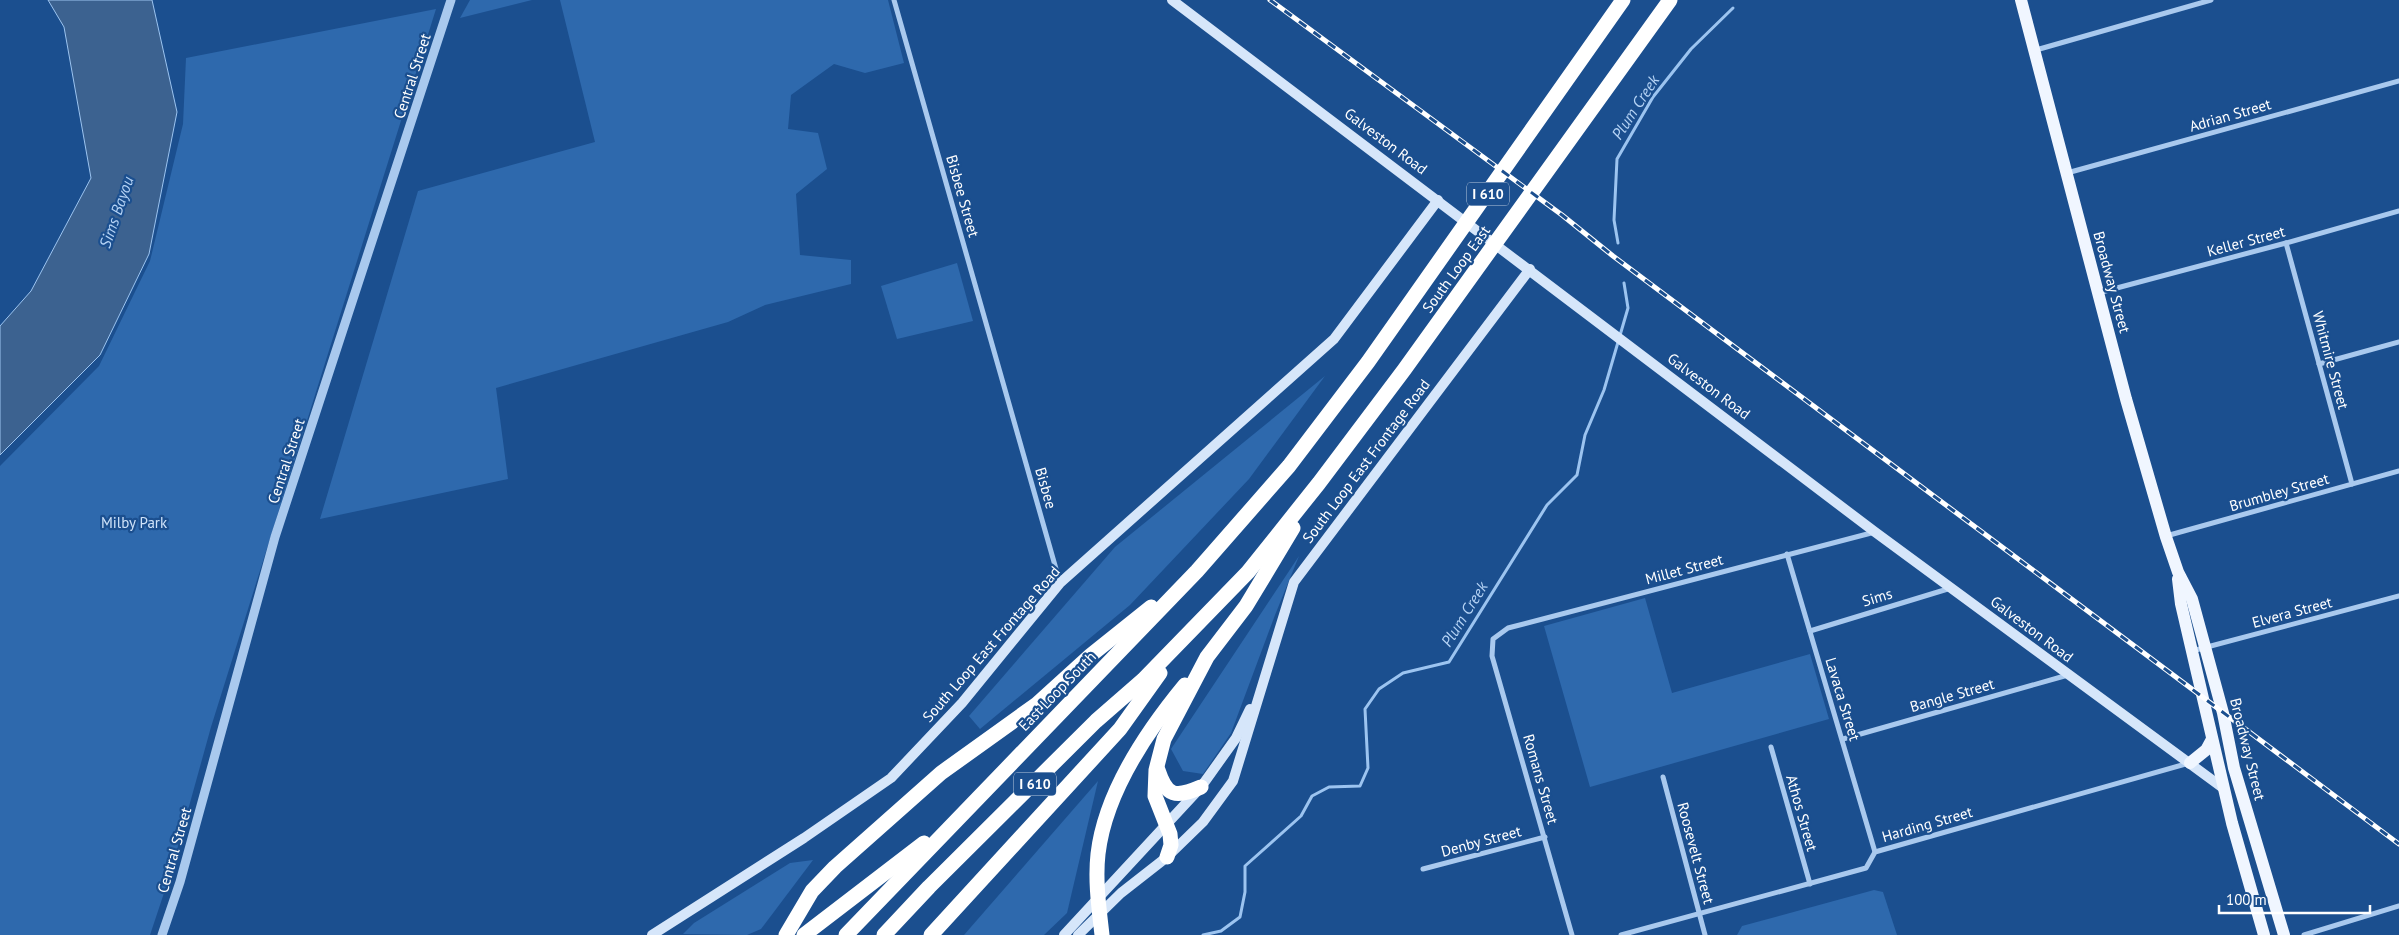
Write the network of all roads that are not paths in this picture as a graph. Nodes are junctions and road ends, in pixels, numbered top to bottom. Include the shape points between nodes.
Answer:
1 (451, 0) edge
2 (894, 0) edge
3 (1172, 0) edge
4 (1622, 0) edge
5 (1670, 0) edge
6 (1675, 0) edge
7 (2021, 0) edge
8 (2211, 0) edge
9 (1646, 36) junction
10 (2034, 50) junction
11 (2399, 81) edge
12 (2067, 173) junction
13 (1438, 200) junction
14 (2399, 211) edge
15 (2286, 243) junction
16 (1530, 269) junction
17 (2098, 293) junction
18 (2399, 342) edge
19 (2319, 364) junction
20 (1008, 399) joint
21 (1289, 466) joint
22 (2399, 471) edge
23 (1319, 483) junction
24 (2352, 484) junction
25 (1875, 532) junction
26 (2166, 537) junction
27 (1787, 554) junction
28 (1197, 571) junction
29 (2178, 572) junction
30 (1060, 583) junction
31 (1952, 588) junction
32 (2399, 596) edge
33 (1810, 631) junction
34 (1501, 633) joint
35 (1188, 634) junction
36 (2205, 649) junction
37 (2192, 652) junction
38 (1207, 658) junction
39 (2068, 675) junction
40 (1260, 688) junction
41 (1842, 739) junction
42 (2212, 739) junction
43 (1771, 748) dead end
44 (2190, 763) junction
45 (1157, 766) junction
46 (2234, 768) junction
47 (2214, 774) junction
48 (1663, 777) dead end
49 (1201, 788) junction
50 (967, 810) junction
51 (1167, 824) junction
52 (1545, 837) junction
53 (1875, 852) junction
54 (1167, 857) junction
55 (1423, 868) dead end
56 (1810, 884) junction
57 (2399, 906) edge
58 (1700, 915) junction
59 (162, 935) edge
60 (652, 935) edge
61 (786, 935) edge
62 (804, 935) edge
63 (846, 935) edge
64 (884, 935) edge
65 (931, 935) edge
66 (1064, 935) edge
67 (1078, 935) edge
68 (1102, 935) edge
69 (1572, 935) edge
70 (1621, 935) edge
71 (1705, 935) edge
72 (2264, 935) edge
73 (2284, 935) edge
74 (2304, 935) edge

1 - 59 street, Central Street via 275,537 180,882
2 - 20 street, Bisbee Street
3 - 13 main road, Galveston Road
4 - 21 highway, South Loop East / I 610 via 1368,362
5 - 9 highway, South Loop East / I 610
6 - 9 highway
7 - 10 main road, Broadway Street
8 - 10 street
9 - 23 highway, South Loop East / I 610
10 - 12 main road, Broadway Street
11 - 12 street, Adrian Street
12 - 17 main road, Broadway Street
13 - 16 main road, Galveston Road
13 - 30 main road, South Loop East Frontage Road via 1334,339
14 - 15 street, Keller Street
15 - 17 street, Keller Street
15 - 19 street, Whitmire Street
16 - 25 main road, Galveston Road
16 - 40 main road, South Loop East Frontage Road via 1294,582
17 - 26 main road, Broadway Street
18 - 19 street
19 - 24 street, Whitmire Street
20 - 30 street, Bisbee
21 - 28 highway, East Loop South / I 610
22 - 24 street, Brumbley Street
23 - 35 highway, I 610 via 1248,572
23 - 38 highway via 1246,606
24 - 26 street, Brumbley Street
25 - 27 street, Millet Street
25 - 31 main road, Galveston Road
26 - 29 main road, Broadway Street
27 - 33 street, Lavaca Street
27 - 34 street, Millet Street via 1508,628
28 - 50 highway, East Loop South / I 610
28 - 61 highway via 1037,704 941,772 835,867 812,892
29 - 36 main road, Broadway Street via 2192,599
29 - 37 main road, Broadway Street via 2180,604
30 - 60 main road, South Loop East Frontage Road via 962,703 891,778
31 - 33 street, Sims
31 - 39 main road, Galveston Road
32 - 36 street, Elvera Street
33 - 41 street, Lavaca Street
34 - 52 street, Romans Street via 1494,639 1492,656
35 - 64 highway, I 610 via 1143,680 1096,721
35 - 65 highway via 1120,729
36 - 37 street, Elvera Street
36 - 46 main road, Broadway Street via 2223,712
37 - 42 main road, Broadway Street
38 - 45 highway via 1164,739
38 - 68 highway via 1163,712 1131,762 1108,816 1098,854
39 - 41 street, Bangle Street
39 - 44 main road, Galveston Road
40 - 49 main road, South Loop East Frontage Road via 1236,738
40 - 54 main road, South Loop East Frontage Road via 1233,781 1203,822
41 - 53 street, Lavaca Street
42 - 44 main road via 2206,750
42 - 47 main road, Broadway Street
43 - 56 street, Athos Street
44 - 47 main road, Galveston Road
44 - 53 street, Harding Street
45 - 49 highway via 1168,791 1185,794
45 - 51 highway via 1155,796
46 - 47 main road
46 - 73 main road, Broadway Street
47 - 72 main road, Broadway Street via 2224,788
48 - 58 street, Roosevelt Street
49 - 51 main road, South Loop East Frontage Road
50 - 62 highway
50 - 63 highway, East Loop South / I 610
51 - 54 highway via 1171,845
51 - 66 main road, South Loop East Frontage Road
52 - 55 street, Denby Street
52 - 69 street, Romans Street
53 - 56 street, Harding Street via 1866,868
54 - 67 main road, South Loop East Frontage Road via 1121,893
56 - 58 street, Harding Street
57 - 74 street
58 - 70 street, Harding Street
58 - 71 street, Roosevelt Street

